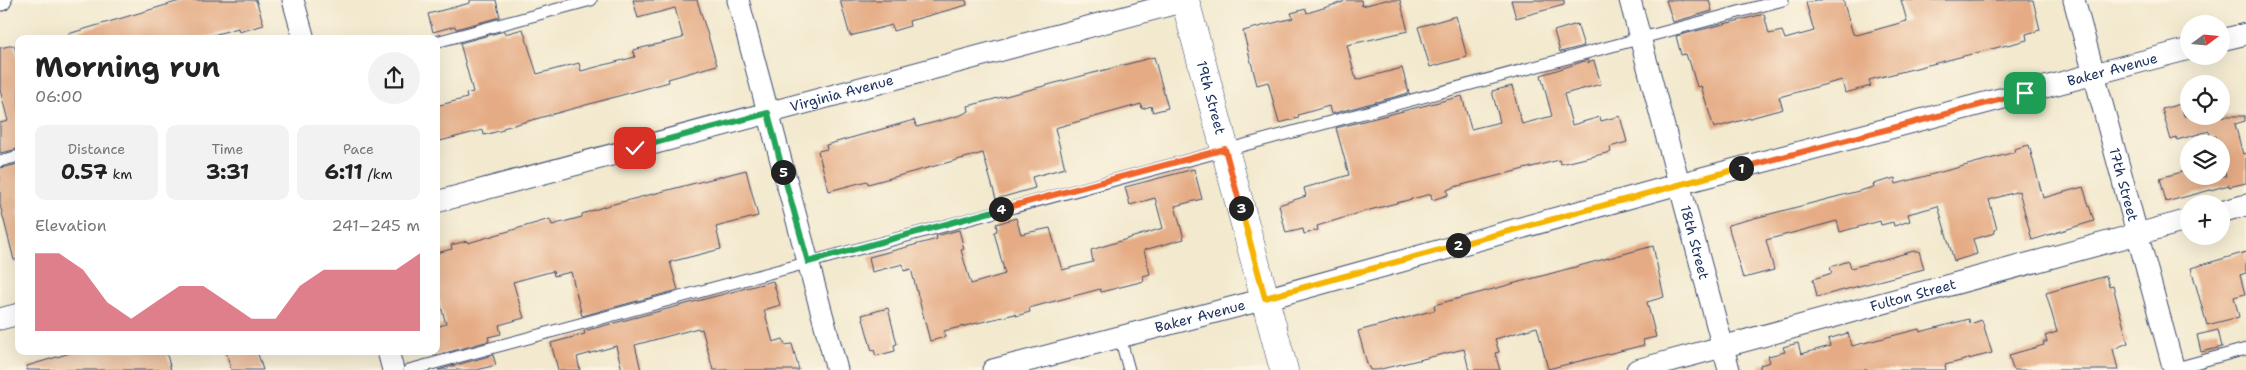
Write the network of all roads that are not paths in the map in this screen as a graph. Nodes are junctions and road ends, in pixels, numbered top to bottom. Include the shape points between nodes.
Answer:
1 (293, 0) edge
2 (591, 0) edge
3 (738, 0) edge
4 (1186, 0) edge
5 (1630, 0) edge
6 (1783, 0) edge
7 (2074, 0) edge
8 (2246, 34) edge
9 (303, 35) edge
10 (2230, 38) edge
11 (1640, 39) junction
12 (440, 41) edge
13 (2180, 51) edge
14 (2094, 74) junction
15 (768, 113) junction
16 (1225, 149) junction
17 (15, 157) edge
18 (0, 161) edge
19 (1679, 184) junction
20 (440, 201) edge
21 (2246, 205) edge
22 (2230, 209) edge
23 (2180, 222) edge
24 (2137, 234) junction
25 (808, 262) junction
26 (1265, 298) junction
27 (15, 315) edge
28 (0, 319) edge
29 (1120, 337) junction
30 (1723, 346) junction
31 (2246, 349) edge
32 (389, 355) edge
33 (2171, 369) edge
34 (393, 370) edge
35 (409, 370) edge
36 (837, 370) edge
37 (993, 370) edge
38 (1129, 370) edge
39 (1284, 370) edge
40 (1637, 370) edge
41 (1729, 370) edge

1 - 9 street
2 - 12 lane
3 - 15 street
4 - 15 street, Virginia Avenue
4 - 16 street, 19th Street
5 - 11 street, 18th Street
6 - 11 lane
7 - 14 street, 17th Street
8 - 10 street
11 - 16 lane
11 - 19 street, 18th Street
13 - 14 street, Baker Avenue
14 - 19 street, Baker Avenue
14 - 24 street, 17th Street
15 - 20 street, Virginia Avenue
15 - 25 street
16 - 25 lane
16 - 26 street, 19th Street
17 - 18 lane
19 - 26 street, Baker Avenue
19 - 30 street, 18th Street
21 - 22 street
23 - 24 street, Fulton Street
24 - 30 street, Fulton Street
24 - 33 street, 17th Street
25 - 35 lane
25 - 36 street
26 - 29 street, Baker Avenue
26 - 39 street, 19th Street
27 - 28 street
29 - 37 street, Baker Avenue
29 - 38 lane
30 - 40 street, Fulton Street
30 - 41 street, 18th Street
31 - 33 lane
32 - 34 street

